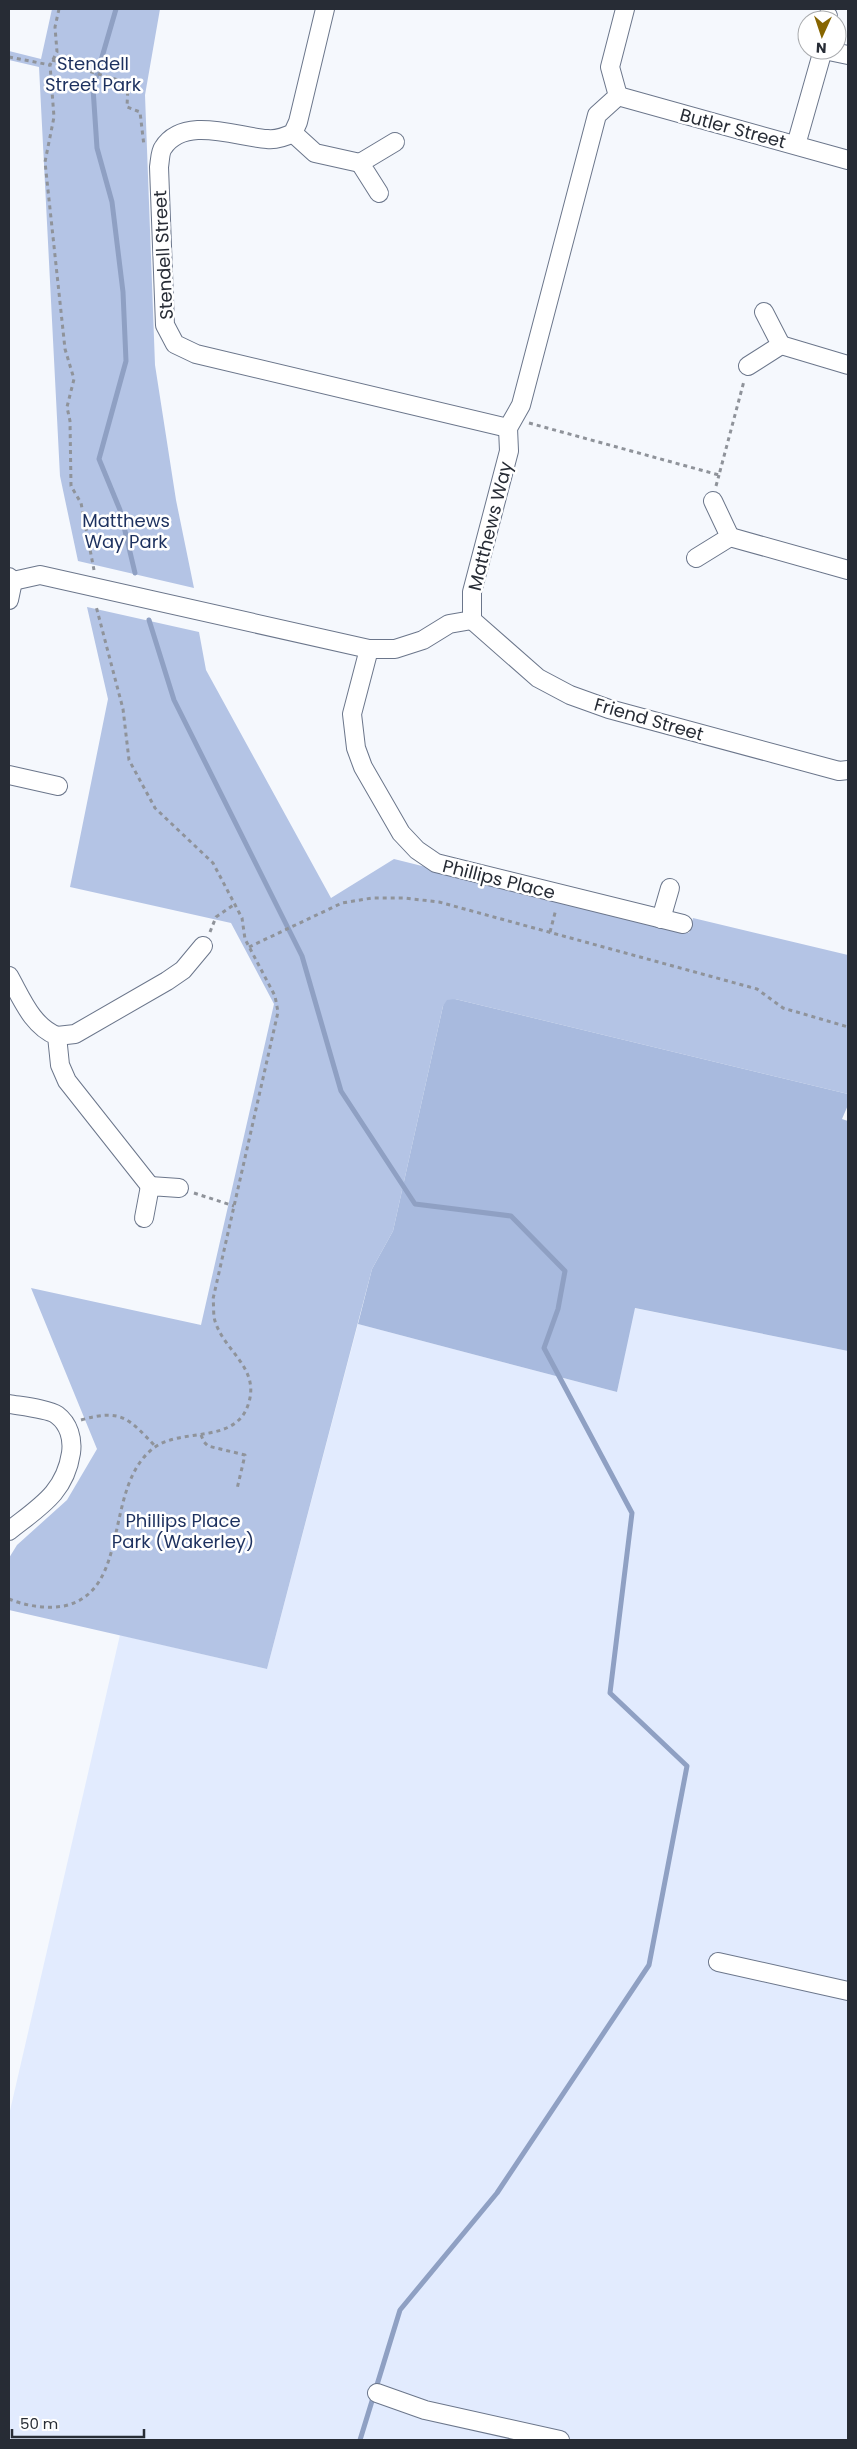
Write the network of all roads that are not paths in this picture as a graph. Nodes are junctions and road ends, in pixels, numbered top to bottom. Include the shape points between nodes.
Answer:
1 (325, 9) edge
2 (625, 9) edge
3 (820, 60) edge
4 (618, 96) junction
5 (293, 133) junction
6 (395, 142) dead end
7 (796, 146) junction
8 (848, 160) edge
9 (360, 163) junction
10 (378, 193) dead end
11 (764, 312) dead end
12 (781, 345) junction
13 (848, 365) edge
14 (748, 366) road end
15 (511, 423) junction
16 (713, 501) dead end
17 (730, 536) junction
18 (696, 558) dead end
19 (848, 570) edge
20 (11, 579) edge
21 (9, 600) edge
22 (472, 620) junction
23 (368, 649) junction
24 (848, 770) edge
25 (9, 776) edge
26 (58, 786) dead end
27 (670, 888) dead end
28 (661, 919) junction
29 (683, 924) dead end
30 (203, 946) road end
31 (9, 976) edge
32 (57, 1036) junction
33 (150, 1186) junction
34 (179, 1188) road end
35 (144, 1218) dead end
36 (9, 1404) edge
37 (9, 1531) edge
38 (718, 1962) dead end
39 (848, 1991) edge
40 (378, 2393) dead end
41 (560, 2440) edge

1 - 5 street
2 - 4 street via 610,67
3 - 7 street
4 - 7 street, Butler Street
4 - 15 street, Matthews Way via 597,115 521,405
5 - 9 street via 315,153
5 - 15 street, Stendell Street via 268,139 200,129 180,134 163,148 159,167 165,325 175,344 196,354
6 - 9 street
7 - 8 street, Butler Street
9 - 10 street
11 - 12 street
12 - 13 street
12 - 14 street
15 - 22 street, Matthews Way via 509,452 472,592
16 - 17 street
17 - 18 street
17 - 19 street
20 - 21 street
20 - 23 street via 40,575
22 - 23 street via 450,624 423,640 395,649
22 - 24 street, Friend Street via 538,678 570,695 609,709 839,771
23 - 28 street, Phillips Place via 352,714 352,731 363,767 400,833 417,850 436,863
25 - 26 street
27 - 28 street
28 - 29 street, Phillips Place
30 - 32 street via 183,970 167,981 75,1034
31 - 32 street via 36,1023
32 - 33 street via 60,1066 67,1080
33 - 34 street
33 - 35 street
36 - 37 street via 56,1414 67,1425 72,1444 61,1486 49,1500
38 - 39 street
40 - 41 street via 425,2410

